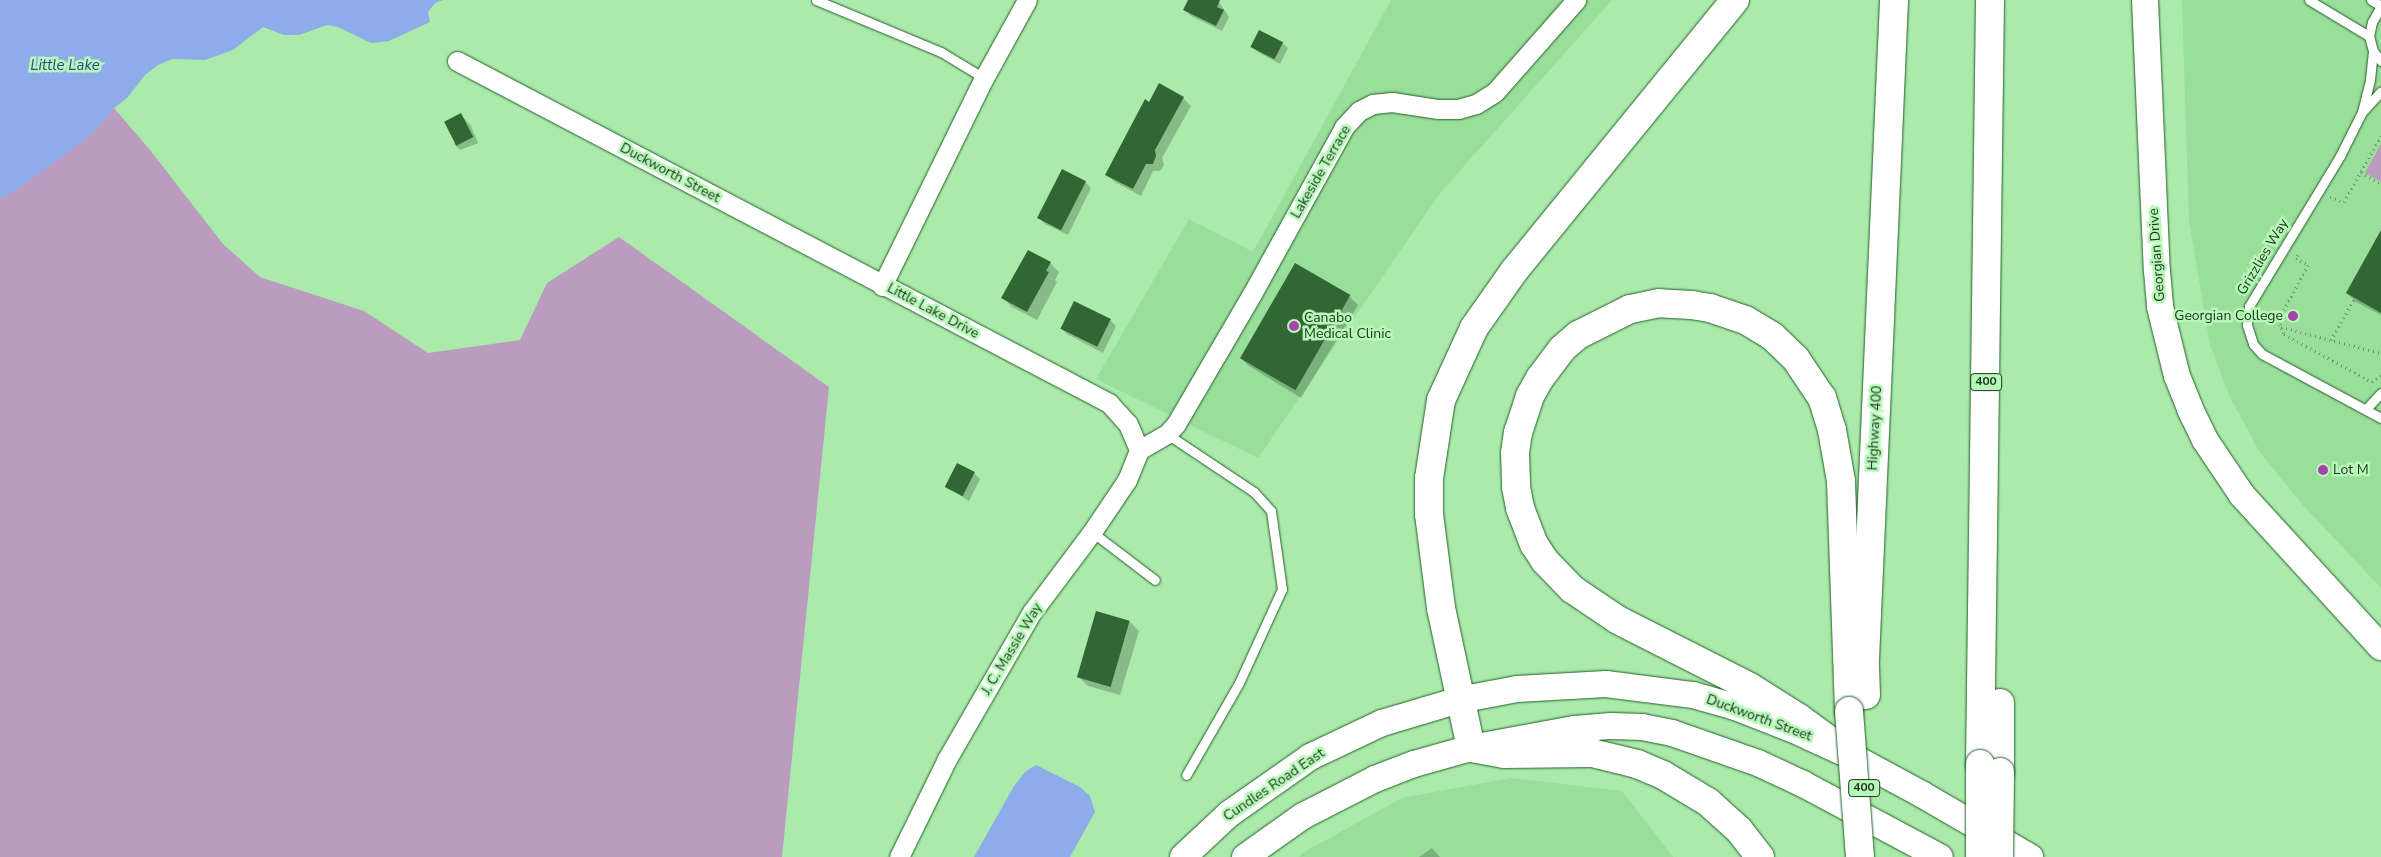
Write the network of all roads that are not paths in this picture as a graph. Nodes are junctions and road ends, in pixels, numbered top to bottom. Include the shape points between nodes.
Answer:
1 (816, 0) edge
2 (1027, 0) edge
3 (1576, 0) edge
4 (1735, 0) edge
5 (1894, 0) edge
6 (1990, 0) edge
7 (2145, 0) edge
8 (2309, 0) edge
9 (2371, 0) edge
10 (2381, 6) edge
11 (2369, 36) junction
12 (2373, 51) junction
13 (457, 61) dead end
14 (2381, 61) edge
15 (984, 78) junction
16 (2381, 91) edge
17 (2362, 112) junction
18 (882, 286) junction
19 (2381, 394) edge
20 (2366, 409) junction
21 (2381, 418) edge
22 (1167, 434) junction
23 (1139, 450) junction
24 (1092, 532) junction
25 (1155, 580) dead end
26 (2381, 647) edge
27 (1459, 700) junction
28 (1857, 714) junction
29 (1471, 748) junction
30 (1851, 756) junction
31 (1990, 768) junction
32 (1186, 774) dead end
33 (899, 857) edge
34 (1183, 857) edge
35 (1245, 857) edge
36 (1760, 857) edge
37 (1862, 857) edge
38 (1940, 857) edge
39 (1980, 857) edge
40 (1999, 857) edge
41 (2030, 857) edge

1 - 15 lane via 941,52
2 - 15 street, Little Lake Drive
3 - 22 street, Lakeside Terrace via 1495,92 1476,104 1451,109 1392,102 1373,104 1359,111 1344,127 1252,294 1176,424
4 - 27 highway via 1493,298 1474,328 1441,400 1429,478 1429,514 1434,563
5 - 28 highway, Highway 400 / 400 via 1865,660
6 - 31 highway, 400
7 - 26 main road, Georgian Drive via 2160,307 2177,376 2205,440 2242,495
8 - 11 lane
9 - 10 lane
10 - 11 lane
11 - 12 lane
12 - 14 lane
12 - 17 lane, Grizzlies Way
13 - 18 street, Duckworth Street
15 - 18 street, Little Lake Drive
16 - 17 lane
17 - 20 lane, Grizzlies Way via 2340,156 2249,306 2247,325 2253,344 2262,354
18 - 23 street, Little Lake Drive via 1109,403 1128,424
19 - 20 lane
20 - 21 lane, Grizzlies Way
22 - 23 street, Lakeside Terrace
22 - 32 lane via 1254,492 1271,511 1282,589 1240,683
23 - 24 street, J. C. Massie Way via 1127,480
24 - 25 lane
24 - 33 street, J. C. Massie Way via 1032,612 947,759
27 - 29 highway
27 - 30 main road, Duckworth Street via 1558,685 1606,684 1659,689 1735,706
27 - 34 main road, Cundles Road East via 1382,723 1310,757 1229,814
28 - 30 highway via 1841,481 1832,430 1822,398 1796,359 1772,336 1745,320 1692,305 1659,303 1630,309 1578,335 1540,378 1518,432 1515,453 1520,508 1534,544 1545,561 1572,589 1618,620 1750,687
28 - 37 highway, Highway 400 / 400
29 - 35 main road via 1375,779 1303,816
29 - 36 highway via 1504,754 1592,753 1637,764 1664,775 1708,802 1738,830
29 - 38 main road via 1590,727 1655,729 1779,772
30 - 41 main road, Duckworth Street
31 - 39 highway, 400, bridge
31 - 40 highway, bridge

